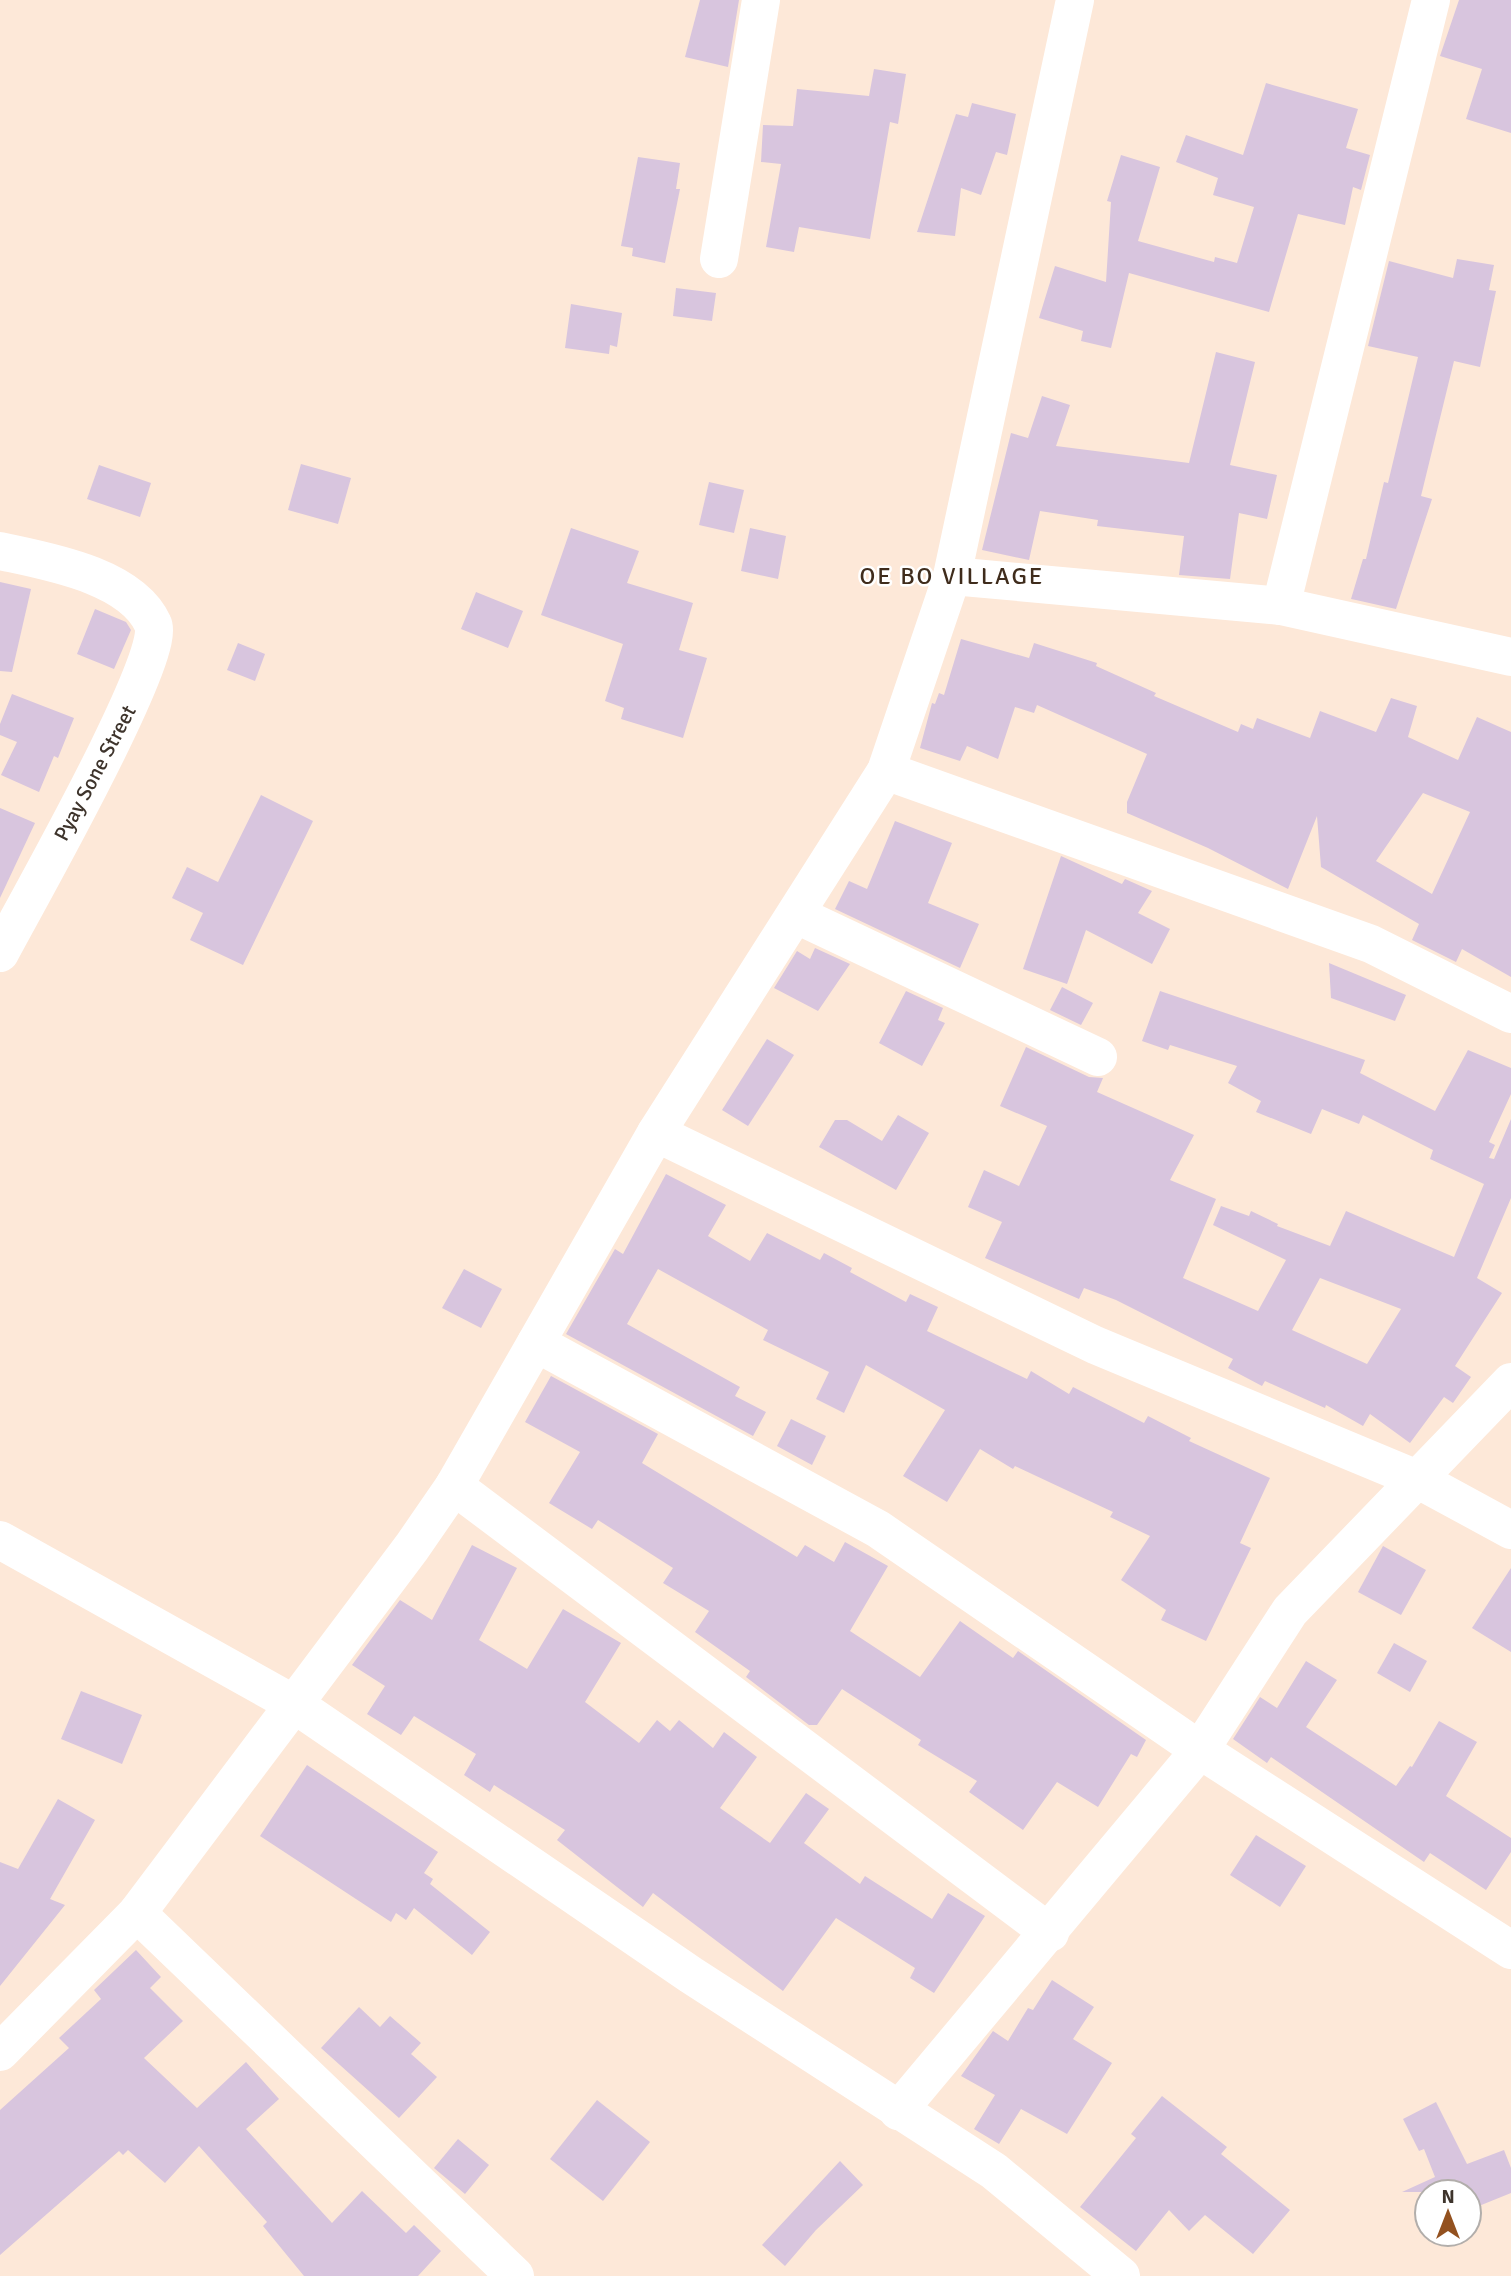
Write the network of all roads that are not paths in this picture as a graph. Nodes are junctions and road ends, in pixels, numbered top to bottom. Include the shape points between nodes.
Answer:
1 (761, 0) edge
2 (1075, 0) edge
3 (1431, 0) edge
4 (719, 259) dead end
5 (0, 551) edge
6 (952, 576) junction
7 (1281, 606) junction
8 (1511, 657) edge
9 (886, 771) junction
10 (797, 915) junction
11 (0, 953) edge
12 (1511, 1014) edge
13 (1098, 1057) dead end
14 (656, 1133) junction
15 (536, 1343) junction
16 (1511, 1382) edge
17 (1417, 1479) junction
18 (454, 1486) junction
19 (1511, 1530) edge
20 (0, 1540) edge
21 (294, 1704) junction
22 (1200, 1751) junction
23 (137, 1913) junction
24 (1050, 1933) junction
25 (1511, 1950) edge
26 (0, 2052) edge
27 (898, 2111) junction
28 (515, 2276) edge
29 (1121, 2276) edge

1 - 4 street
2 - 6 street
3 - 7 street
5 - 11 street, Pyay Sone Street via 71,566 127,594 155,625 154,644 135,695
6 - 7 street
6 - 9 street
7 - 8 street
9 - 10 street
9 - 12 street via 1371,944
10 - 13 street
10 - 14 street
14 - 15 street
14 - 17 street via 1095,1345
15 - 18 street
15 - 22 street via 878,1530
16 - 17 street
17 - 19 street
17 - 22 street via 1290,1611
18 - 21 street
18 - 24 street
20 - 21 street
21 - 23 street
21 - 27 street
22 - 24 street
22 - 25 street
23 - 26 street
23 - 28 street
24 - 27 street
27 - 29 street via 994,2171

